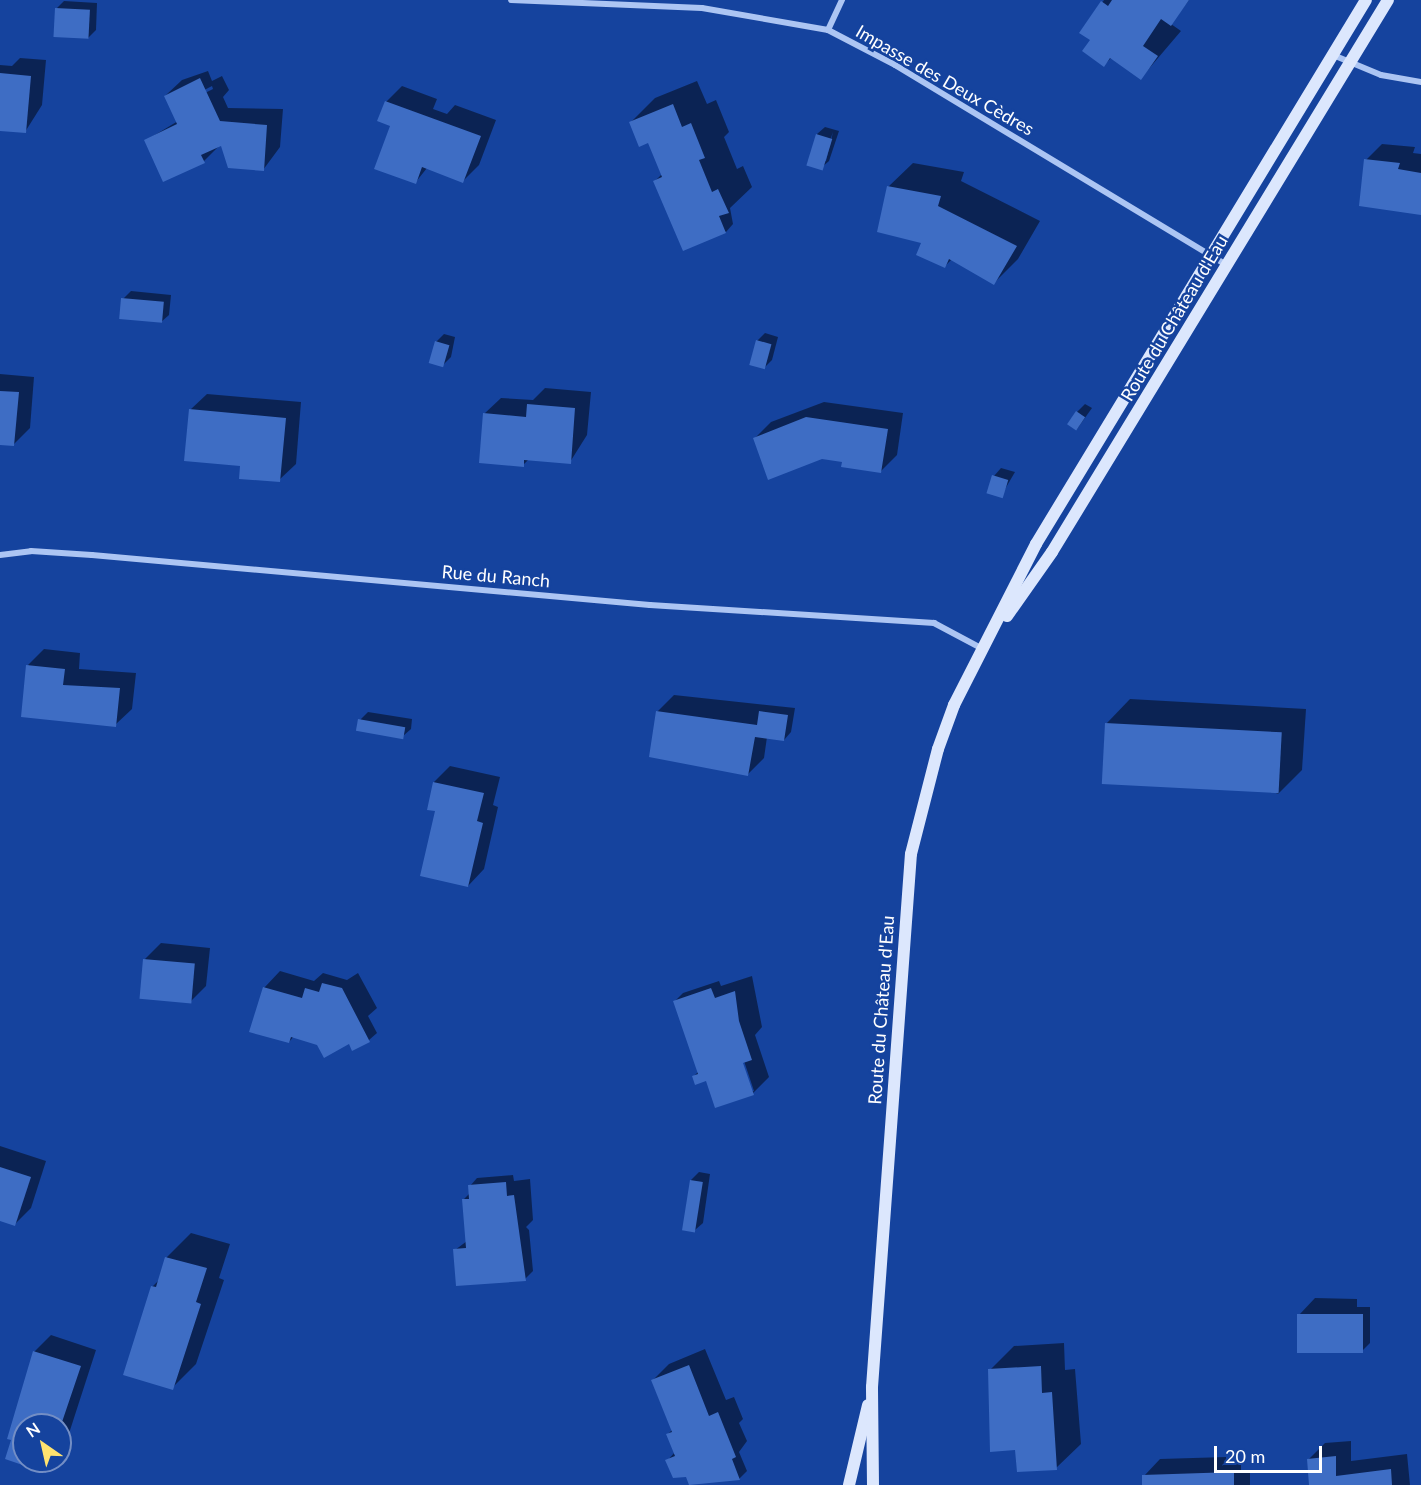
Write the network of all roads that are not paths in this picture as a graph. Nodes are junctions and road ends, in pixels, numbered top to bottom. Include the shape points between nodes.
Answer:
1 (511, 0) edge
2 (842, 0) edge
3 (1366, 0) edge
4 (1388, 0) edge
5 (828, 30) junction
6 (1333, 55) junction
7 (1351, 62) junction
8 (1421, 82) edge
9 (1210, 257) junction
10 (1227, 265) junction
11 (0, 555) edge
12 (983, 649) junction
13 (872, 1387) junction
14 (849, 1485) edge
15 (873, 1485) edge

1 - 5 street, Impasse des Deux Cèdres via 702,8
2 - 5 street
3 - 6 street, Route du Château d'Eau
4 - 7 street, Route du Château d'Eau
5 - 9 street, Impasse des Deux Cèdres via 895,65
6 - 7 street
6 - 9 street, Route du Château d'Eau
7 - 8 street via 1381,75
7 - 10 street, Route du Château d'Eau
9 - 10 street, Impasse des Deux Cèdres
9 - 12 street, Route du Château d'Eau via 1036,544
10 - 12 street, Route du Château d'Eau via 1052,552
11 - 12 street, Rue du Ranch via 31,551 92,555 650,605 934,623
12 - 13 street, Route du Château d'Eau via 954,705 938,749 911,854
13 - 14 street, Route du Château d'Eau
13 - 15 street, Route du Château d'Eau

